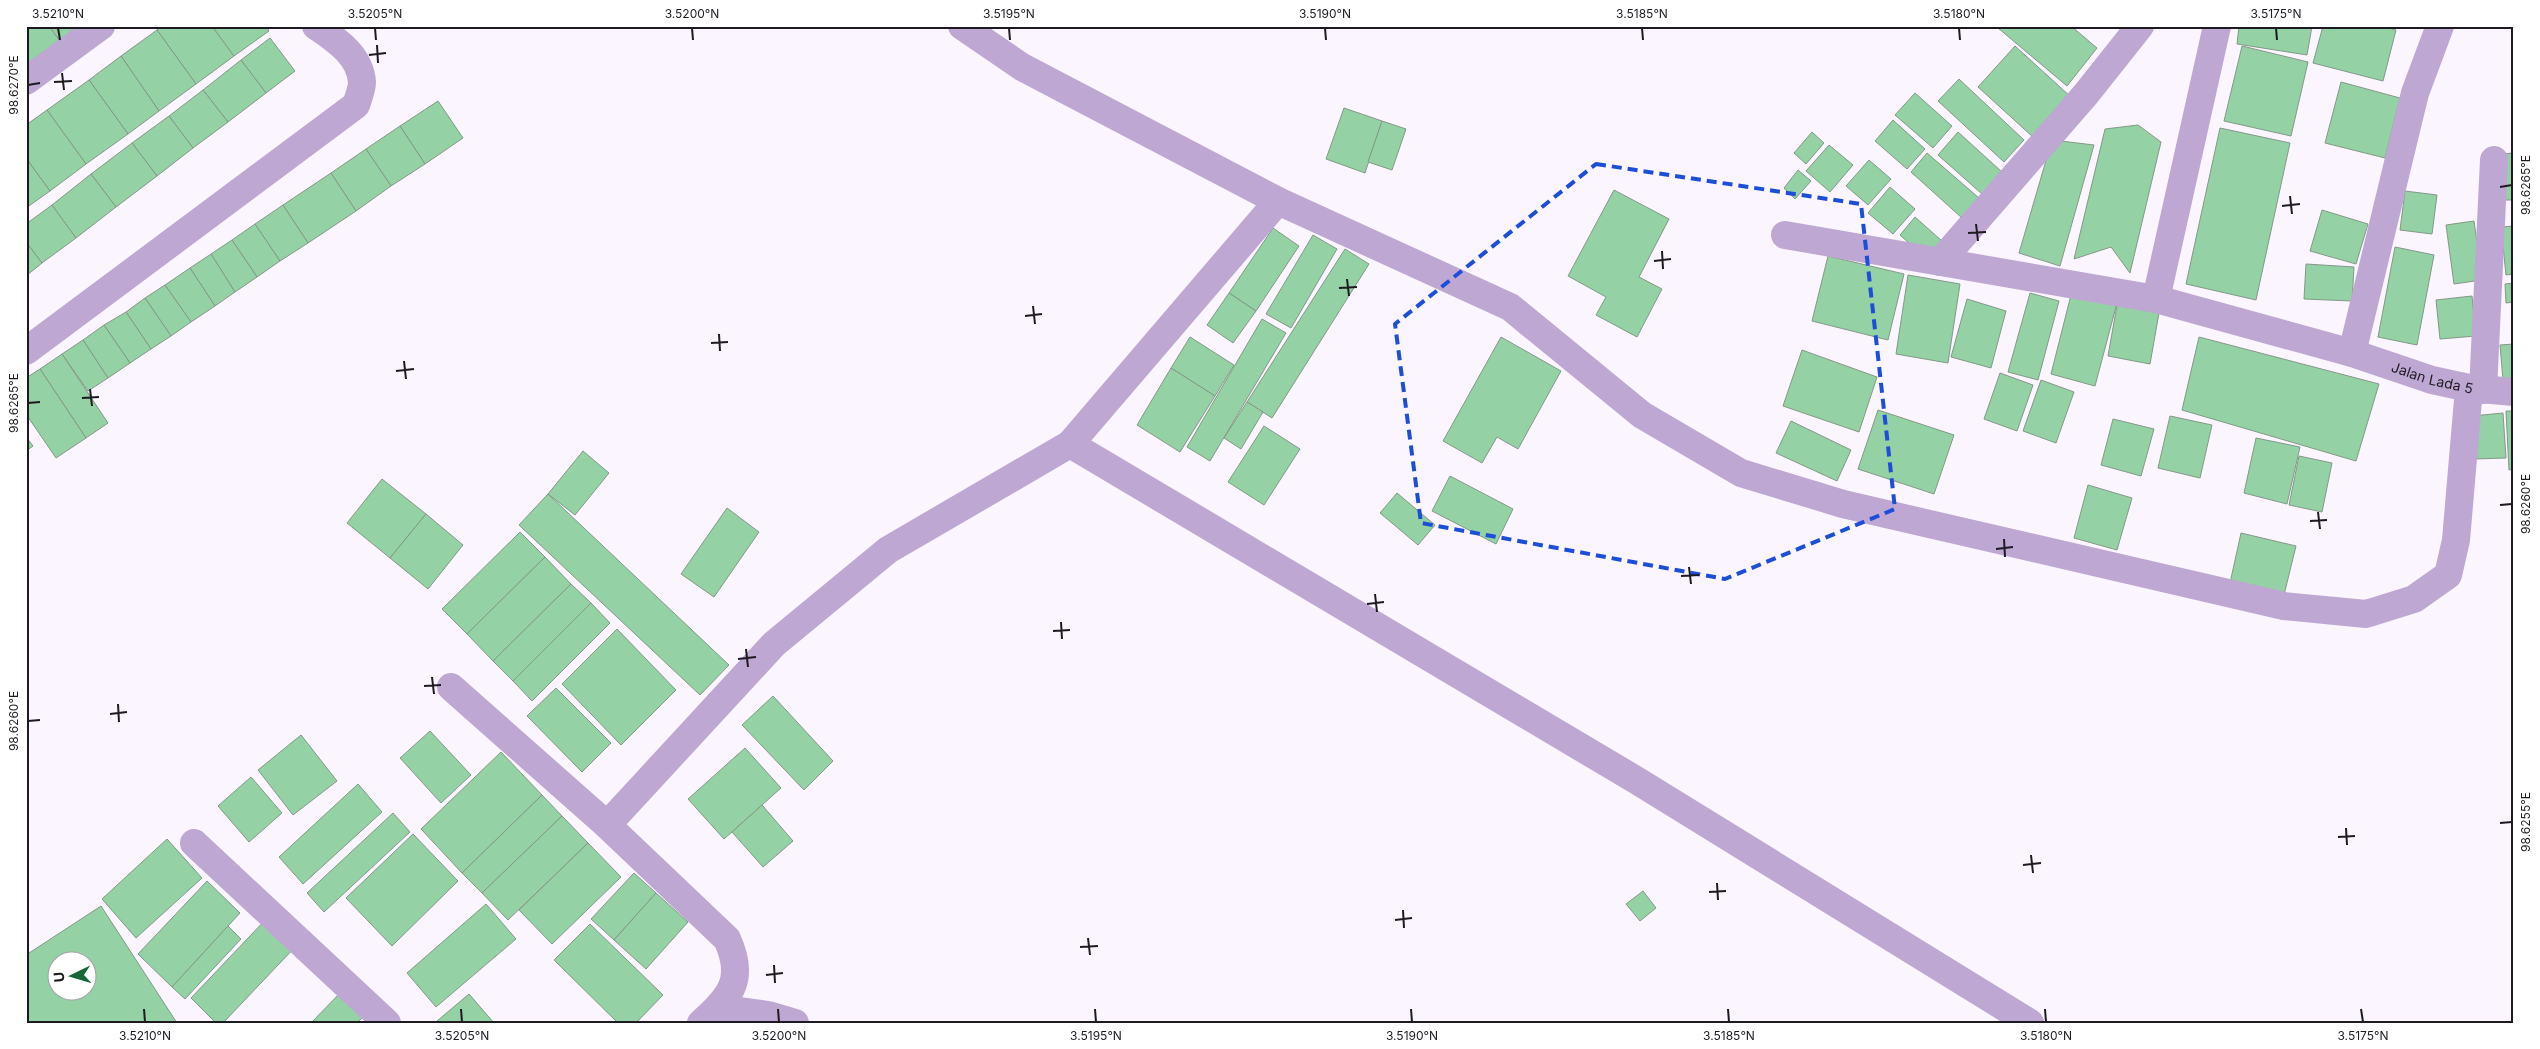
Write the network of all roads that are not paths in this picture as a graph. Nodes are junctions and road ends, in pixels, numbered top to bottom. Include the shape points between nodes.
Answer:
1 (101, 26) edge
2 (316, 26) edge
3 (962, 26) edge
4 (2140, 26) edge
5 (2217, 26) edge
6 (2440, 26) edge
7 (26, 80) edge
8 (2494, 160) dead end
9 (1278, 201) junction
10 (1785, 235) dead end
11 (1940, 262) junction
12 (2156, 299) junction
13 (26, 351) edge
14 (2352, 353) junction
15 (2476, 389) junction
16 (2514, 392) edge
17 (1070, 444) junction
18 (451, 687) dead end
19 (607, 825) junction
20 (194, 843) dead end
21 (710, 1016) edge
22 (387, 1023) edge
23 (795, 1023) edge
24 (2030, 1023) edge

1 - 7 street
2 - 13 street via 346,47 357,67 362,83 356,106
3 - 9 street via 1022,67
4 - 11 street via 2086,94
5 - 12 street
6 - 14 street via 2415,93
8 - 15 street
9 - 15 street via 1510,307 1642,415 1741,473 1843,504 2284,606 2366,614 2414,599 2448,575 2456,540
9 - 17 street
10 - 11 street, Jalan Lada 5
11 - 12 street, Jalan Lada 5
12 - 14 street, Jalan Lada 5
14 - 15 street, Jalan Lada 5 via 2432,380
15 - 16 street, Jalan Lada 5
17 - 19 street via 888,550 774,644
17 - 24 street via 1636,780
18 - 19 street
19 - 21 street via 727,939 735,958 736,974 727,998
20 - 22 street
21 - 23 street via 768,1015

